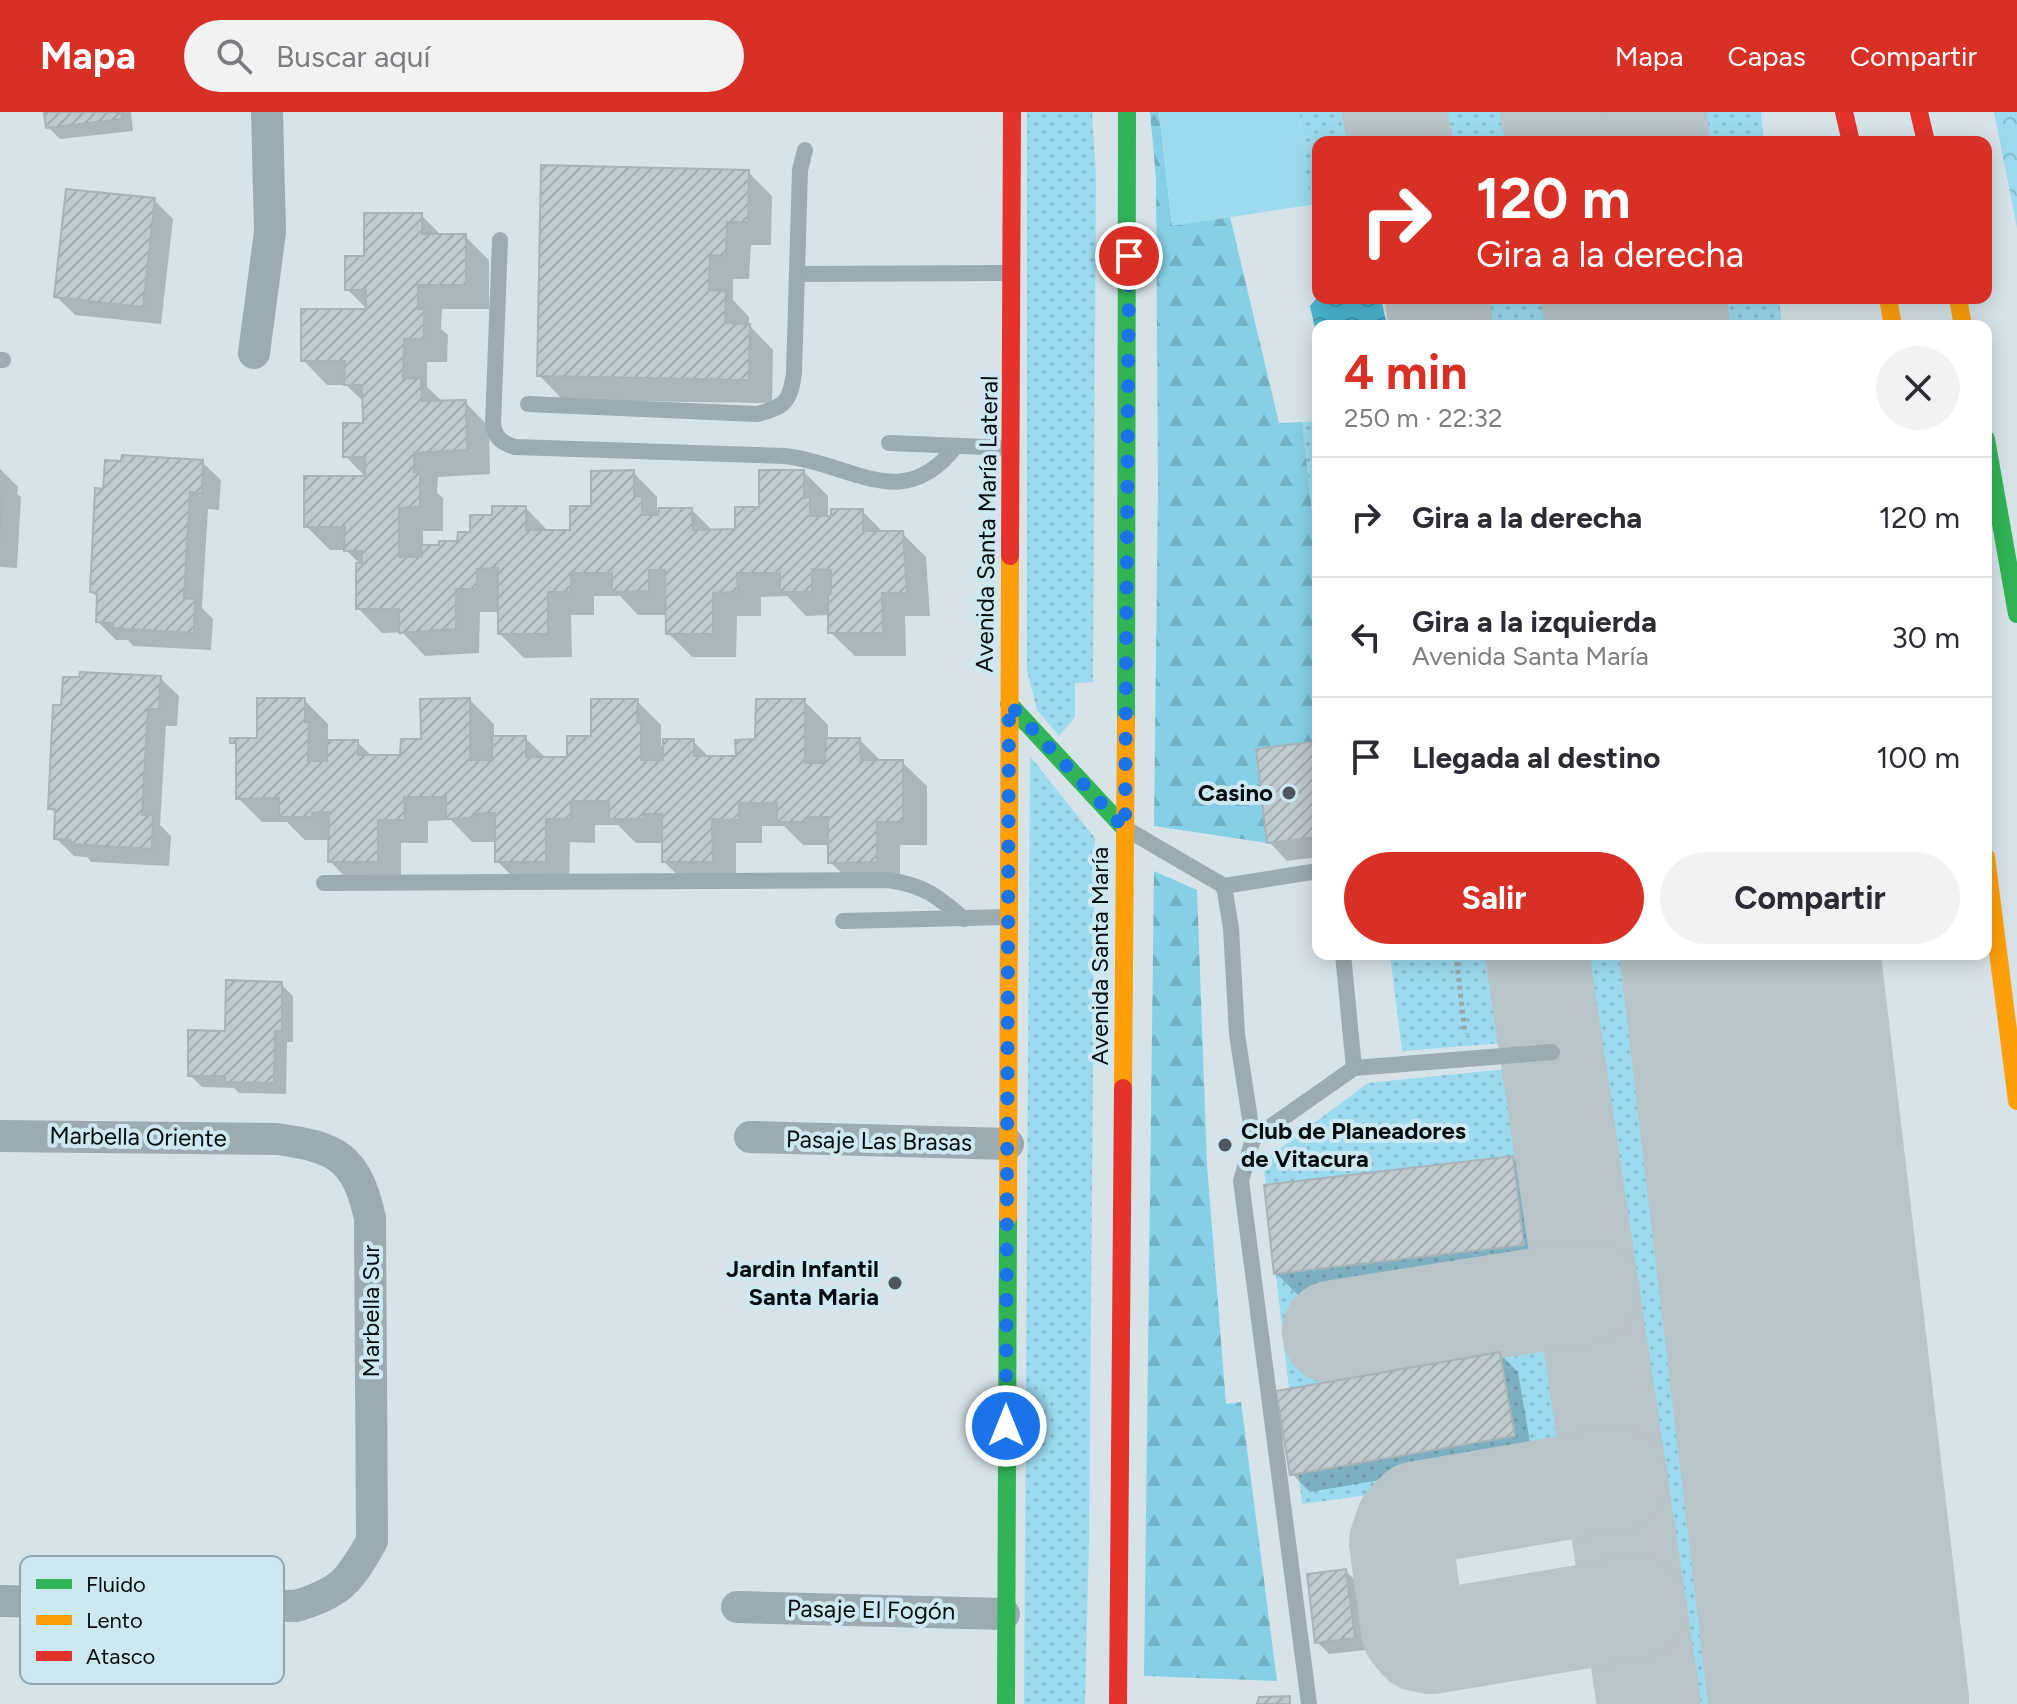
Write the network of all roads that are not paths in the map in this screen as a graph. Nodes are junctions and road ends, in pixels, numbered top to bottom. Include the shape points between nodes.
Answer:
1 (267, 112) edge
2 (1012, 112) edge
3 (1127, 112) edge
4 (1844, 112) edge
5 (1919, 112) edge
6 (1850, 136) edge
7 (1925, 136) edge
8 (805, 150) dead end
9 (500, 240) dead end
10 (1012, 273) junction
11 (797, 274) junction
12 (254, 353) dead end
13 (528, 404) dead end
14 (889, 443) dead end
15 (956, 446) junction
16 (1012, 448) junction
17 (1992, 473) edge
18 (2017, 614) edge
19 (1009, 704) junction
20 (1125, 829) junction
21 (1312, 872) edge
22 (324, 883) dead end
23 (1224, 886) junction
24 (1992, 904) edge
25 (1009, 917) junction
26 (964, 919) junction
27 (843, 921) dead end
28 (1344, 960) edge
29 (1552, 1052) dead end
30 (1354, 1068) junction
31 (2017, 1101) edge
32 (0, 1136) edge
33 (750, 1137) dead end
34 (276, 1139) joint
35 (1253, 1139) junction
36 (1008, 1144) junction
37 (0, 1601) edge
38 (20, 1601) edge
39 (284, 1606) edge
40 (737, 1607) dead end
41 (1004, 1614) junction
42 (1006, 1704) edge
43 (1118, 1704) edge
44 (1309, 1704) edge

1 - 12 street via 270,232
2 - 10 main road, Avenida Santa María Lateral
3 - 20 main road, Avenida Santa María
4 - 6 main road
5 - 7 main road
8 - 11 lane
9 - 15 lane via 493,424 505,444 785,456 897,484 924,477
10 - 11 lane
10 - 16 main road, Avenida Santa María Lateral
11 - 13 lane via 792,390 776,409 757,414
14 - 15 lane
15 - 16 lane
16 - 19 main road, Avenida Santa María Lateral
17 - 18 main road
19 - 20 main road
19 - 25 main road, Avenida Santa María Lateral
20 - 23 lane
20 - 43 main road, Avenida Santa María
21 - 23 lane
22 - 26 lane via 888,880 933,893
23 - 35 lane
24 - 31 main road
25 - 26 lane
25 - 36 main road, Avenida Santa María Lateral
26 - 27 lane
28 - 30 lane
29 - 30 lane
30 - 35 lane
32 - 34 street, Marbella Oriente
33 - 36 street, Pasaje Las Brasas
34 - 39 street, Marbella Sur via 314,1144 341,1157 364,1190 370,1218 372,1541 344,1584 325,1597
35 - 44 lane via 1241,1181
36 - 41 main road, Avenida Santa María Lateral
37 - 38 street, Marbella Sur
40 - 41 street, Pasaje El Fogón
41 - 42 main road, Avenida Santa María Lateral

